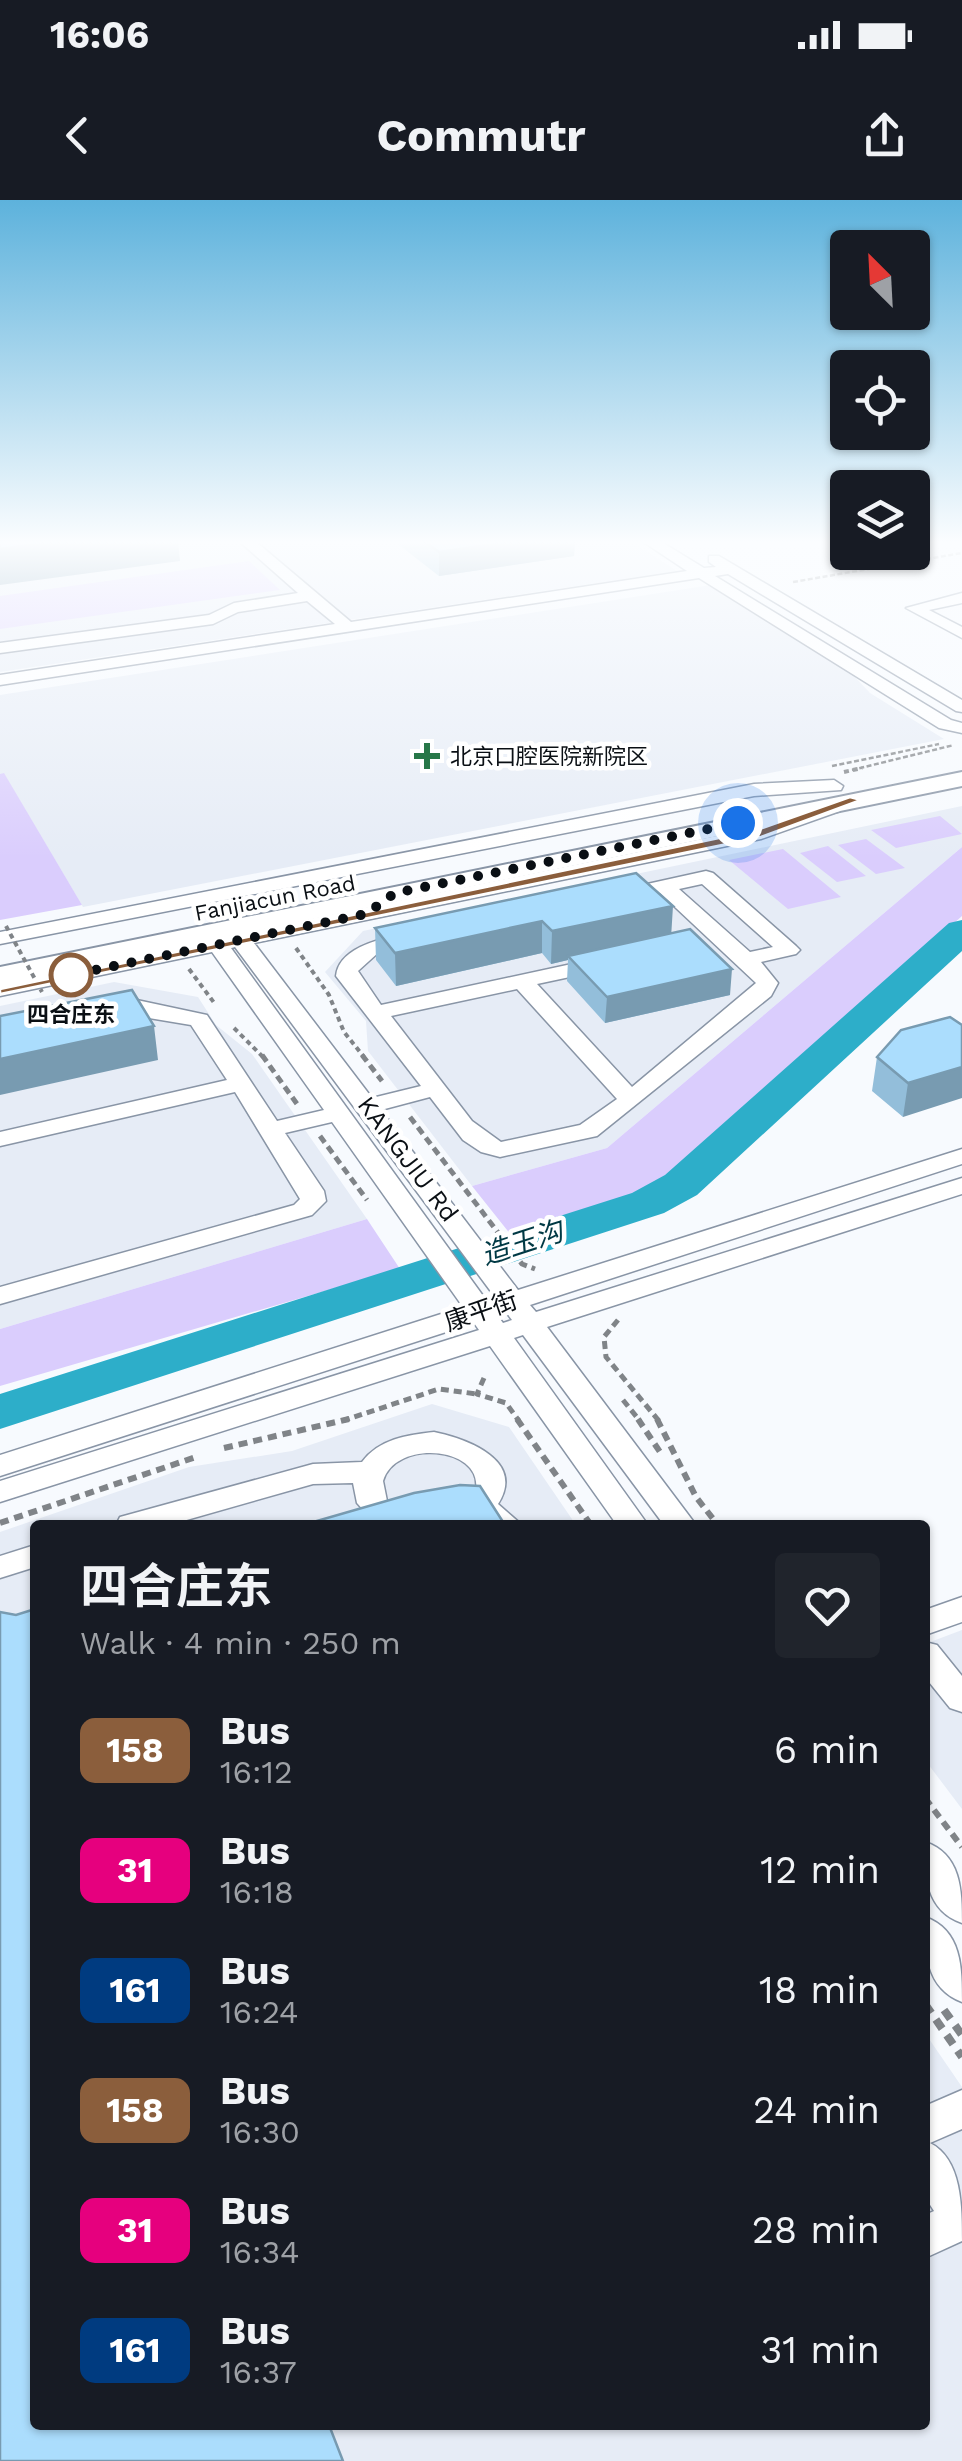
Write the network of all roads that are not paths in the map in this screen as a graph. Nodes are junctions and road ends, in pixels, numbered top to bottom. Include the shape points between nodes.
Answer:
1 (215, 647) edge
2 (820, 647) edge
3 (861, 647) edge
4 (0, 680) edge
5 (962, 707) edge
6 (962, 728) edge
7 (962, 760) edge
8 (962, 779) edge
9 (838, 787) junction
10 (664, 886) junction
11 (395, 893) junction
12 (588, 902) edge
13 (366, 914) junction
14 (3, 932) edge
15 (437, 933) edge
16 (721, 937) junction
17 (230, 942) junction
18 (684, 945) edge
19 (0, 954) edge
20 (630, 957) edge
21 (746, 959) junction
22 (262, 967) junction
23 (238, 972) junction
24 (0, 975) edge
25 (522, 980) junction
26 (0, 989) edge
27 (84, 1010) edge
28 (376, 1013) junction
29 (241, 1084) junction
30 (436, 1090) junction
31 (630, 1099) junction
32 (368, 1106) junction
33 (339, 1114) junction
34 (272, 1129) junction
35 (0, 1139) edge
36 (962, 1156) edge
37 (962, 1186) edge
38 (0, 1296) edge
39 (514, 1300) junction
40 (490, 1323) junction
41 (532, 1324) junction
42 (0, 1466) edge
43 (370, 1472) junction
44 (0, 1492) edge
45 (494, 1516) edge
46 (150, 1520) edge
47 (396, 1520) edge
48 (630, 1520) edge
49 (676, 1520) edge
50 (30, 1558) edge
51 (0, 1568) edge
52 (962, 1609) edge
53 (930, 1620) edge
54 (930, 1660) edge
55 (962, 1699) edge
56 (930, 1864) edge
57 (962, 1907) edge
58 (930, 1940) edge
59 (962, 1985) edge
60 (962, 2109) edge
61 (930, 2124) edge
62 (930, 2168) edge
63 (962, 2218) edge
64 (930, 2234) edge

1 - 4 street
2 - 6 street
3 - 5 street
7 - 9 main road, Fanjiacun Road
8 - 9 main road, Fanjiacun Road
9 - 11 main road, Fanjiacun Road
9 - 13 street via 761,833
9 - 14 street via 754,790
9 - 19 main road, Fanjiacun Road
10 - 12 street
10 - 16 street
10 - 21 street via 706,877 789,950
11 - 13 main road
11 - 24 main road, Fanjiacun Road
13 - 17 street
15 - 28 street via 380,944 347,968
16 - 18 street
16 - 21 street
17 - 22 street, KANGJIU Rd
17 - 23 street, KANGJIU Rd
17 - 26 street
20 - 25 street
21 - 31 street via 764,975 764,991
22 - 23 street
22 - 32 street, KANGJIU Rd
23 - 33 street, KANGJIU Rd
25 - 28 street
25 - 31 street
27 - 29 street via 118,1003 199,1020
28 - 30 street
29 - 34 street
29 - 35 street
30 - 31 street via 477,1140 500,1150 588,1131
30 - 32 street
32 - 39 street, KANGJIU Rd
33 - 34 street
33 - 40 street, KANGJIU Rd
34 - 38 street via 311,1191 313,1201 303,1210
36 - 39 street, 康平街
37 - 41 street, 康平街
39 - 40 street, 康平街
39 - 41 street, KANGJIU Rd
40 - 41 street, 康平街
40 - 42 street, 康平街
40 - 44 street, 康平街
40 - 48 street, KANGJIU Rd
41 - 49 street, KANGJIU Rd
43 - 45 street via 405,1446 456,1446 486,1465
43 - 46 street via 312,1474
43 - 47 street via 370,1500
50 - 51 street
52 - 53 street
54 - 55 street
56 - 57 street
58 - 59 street
60 - 61 street
62 - 63 street
63 - 64 street

